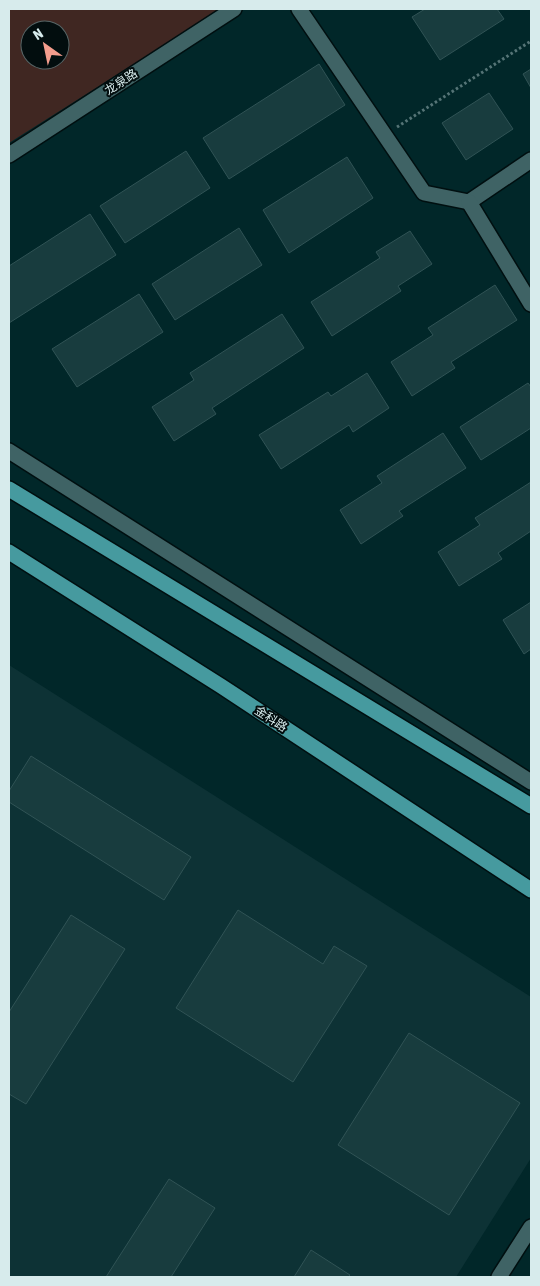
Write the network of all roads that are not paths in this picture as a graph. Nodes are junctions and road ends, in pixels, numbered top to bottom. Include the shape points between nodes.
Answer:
1 (234, 9) edge
2 (299, 9) edge
3 (9, 155) edge
4 (531, 160) edge
5 (469, 202) junction
6 (531, 304) edge
7 (9, 451) edge
8 (9, 489) edge
9 (9, 552) edge
10 (531, 782) edge
11 (531, 806) edge
12 (531, 890) edge
13 (531, 1227) edge
14 (499, 1277) edge

1 - 3 street, 龙泉路
2 - 5 street via 424,193
4 - 5 street
5 - 6 street
7 - 10 street
8 - 11 main road
9 - 12 main road, 金科路 via 221,686
13 - 14 street

